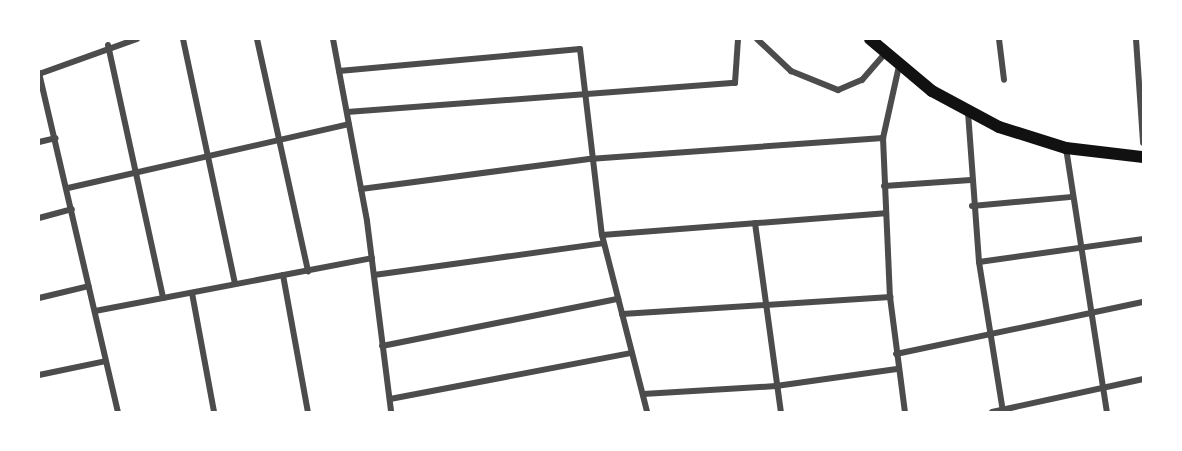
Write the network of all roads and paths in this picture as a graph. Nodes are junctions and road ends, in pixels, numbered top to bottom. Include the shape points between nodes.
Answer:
1 (100, 39) edge
2 (137, 39) edge
3 (183, 39) edge
4 (257, 39) edge
5 (333, 39) edge
6 (738, 39) edge
7 (757, 39) edge
8 (870, 39) edge
9 (999, 39) edge
10 (1136, 39) edge
11 (108, 45) junction
12 (100, 48) junction
13 (885, 54) junction
14 (899, 66) junction
15 (339, 70) junction
16 (39, 73) edge
17 (1004, 80) dead end
18 (584, 94) junction
19 (347, 112) junction
20 (968, 112) junction
21 (349, 124) junction
22 (56, 138) junction
23 (883, 138) junction
24 (280, 140) junction
25 (39, 142) edge
26 (1143, 143) edge
27 (1066, 148) junction
28 (207, 156) junction
29 (1143, 157) edge
30 (589, 159) junction
31 (135, 172) junction
32 (971, 180) junction
33 (884, 186) junction
34 (68, 188) junction
35 (361, 189) junction
36 (1071, 197) junction
37 (972, 206) junction
38 (72, 209) junction
39 (885, 213) junction
40 (39, 218) edge
41 (755, 223) junction
42 (602, 235) junction
43 (1143, 238) edge
44 (604, 243) junction
45 (1078, 248) junction
46 (372, 258) junction
47 (979, 262) junction
48 (308, 271) junction
49 (284, 275) junction
50 (374, 275) junction
51 (235, 284) junction
52 (89, 286) junction
53 (192, 293) junction
54 (890, 297) junction
55 (39, 298) edge
56 (163, 298) junction
57 (618, 299) junction
58 (1143, 302) edge
59 (765, 304) junction
60 (95, 311) junction
61 (1089, 312) junction
62 (622, 314) junction
63 (988, 334) junction
64 (382, 346) junction
65 (632, 353) junction
66 (896, 354) junction
67 (106, 361) junction
68 (897, 369) junction
69 (39, 375) edge
70 (1143, 379) edge
71 (776, 386) junction
72 (1101, 386) junction
73 (643, 394) junction
74 (390, 399) junction
75 (1003, 411) edge
76 (118, 412) edge
77 (214, 412) edge
78 (308, 412) edge
79 (391, 412) edge
80 (647, 412) edge
81 (781, 412) edge
82 (905, 412) edge
83 (992, 412) edge
84 (1107, 412) edge

1 - 12 street
2 - 11 street
3 - 28 street
4 - 24 street
5 - 15 street
6 - 18 street via 735,83
7 - 13 street via 791,70 838,90 861,80
8 - 13 main road
9 - 17 street
10 - 26 street
11 - 12 street
11 - 31 street
12 - 16 street
13 - 14 main road
14 - 20 main road
14 - 23 street
15 - 18 street via 580,49
15 - 19 street
16 - 22 street
18 - 19 street
18 - 30 street
19 - 21 street
20 - 27 main road
20 - 32 street
21 - 24 street
21 - 35 street
22 - 25 street
22 - 34 street
23 - 30 street
23 - 33 street
24 - 28 street
24 - 48 street
27 - 29 main road
27 - 36 street
28 - 31 street
28 - 51 street
30 - 35 street
30 - 42 street
31 - 34 street
31 - 56 street
32 - 33 street
32 - 37 street
33 - 39 street
34 - 38 street
35 - 46 street
36 - 37 street
36 - 45 street
37 - 47 street
38 - 40 street
38 - 52 street
39 - 41 street
39 - 54 street
41 - 42 street
41 - 59 street
42 - 44 street
43 - 45 street
44 - 50 street
44 - 57 street
45 - 47 street
45 - 61 street
46 - 48 street
46 - 50 street
47 - 63 street
48 - 49 street
49 - 51 street
49 - 78 street
50 - 64 street
51 - 53 street
52 - 55 street
52 - 60 street
53 - 56 street
53 - 77 street
54 - 59 street
54 - 66 street
56 - 60 street
57 - 62 street
57 - 64 street
58 - 61 street
59 - 62 street
59 - 71 street
60 - 67 street
61 - 63 street
61 - 72 street
62 - 65 street
63 - 66 street
63 - 75 street
64 - 74 street
65 - 73 street
65 - 74 street
66 - 68 street
67 - 69 street
67 - 76 street
68 - 71 street
68 - 82 street
70 - 72 street
71 - 73 street
71 - 81 street
72 - 75 street
72 - 84 street
73 - 80 street
74 - 79 street
75 - 83 street

